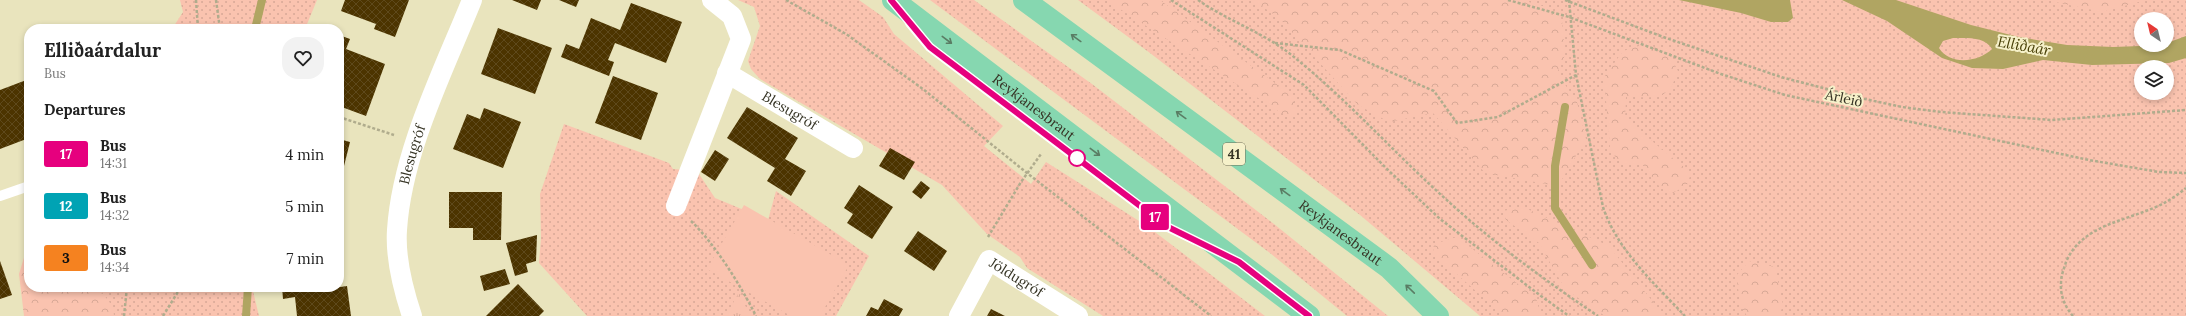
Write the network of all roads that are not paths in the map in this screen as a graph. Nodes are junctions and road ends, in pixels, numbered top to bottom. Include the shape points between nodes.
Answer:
1 (472, 0) edge
2 (712, 0) edge
3 (892, 0) edge
4 (1024, 0) edge
5 (727, 73) junction
6 (853, 148) dead end
7 (24, 188) edge
8 (0, 196) edge
9 (676, 206) road end
10 (412, 316) edge
11 (960, 316) edge
12 (1078, 316) edge
13 (1309, 316) edge
14 (1438, 316) edge

1 - 10 street, Blesugróf via 415,142 402,189 397,231 398,257 405,296
2 - 5 street via 732,16 741,39
3 -> 13 highway, Reykjanesbraut
14 -> 4 highway, Reykjanesbraut / 41 via 1389,268
5 - 6 street, Blesugróf
5 - 9 street
7 - 8 lane
11 - 12 street, Jöldugróf via 989,260

